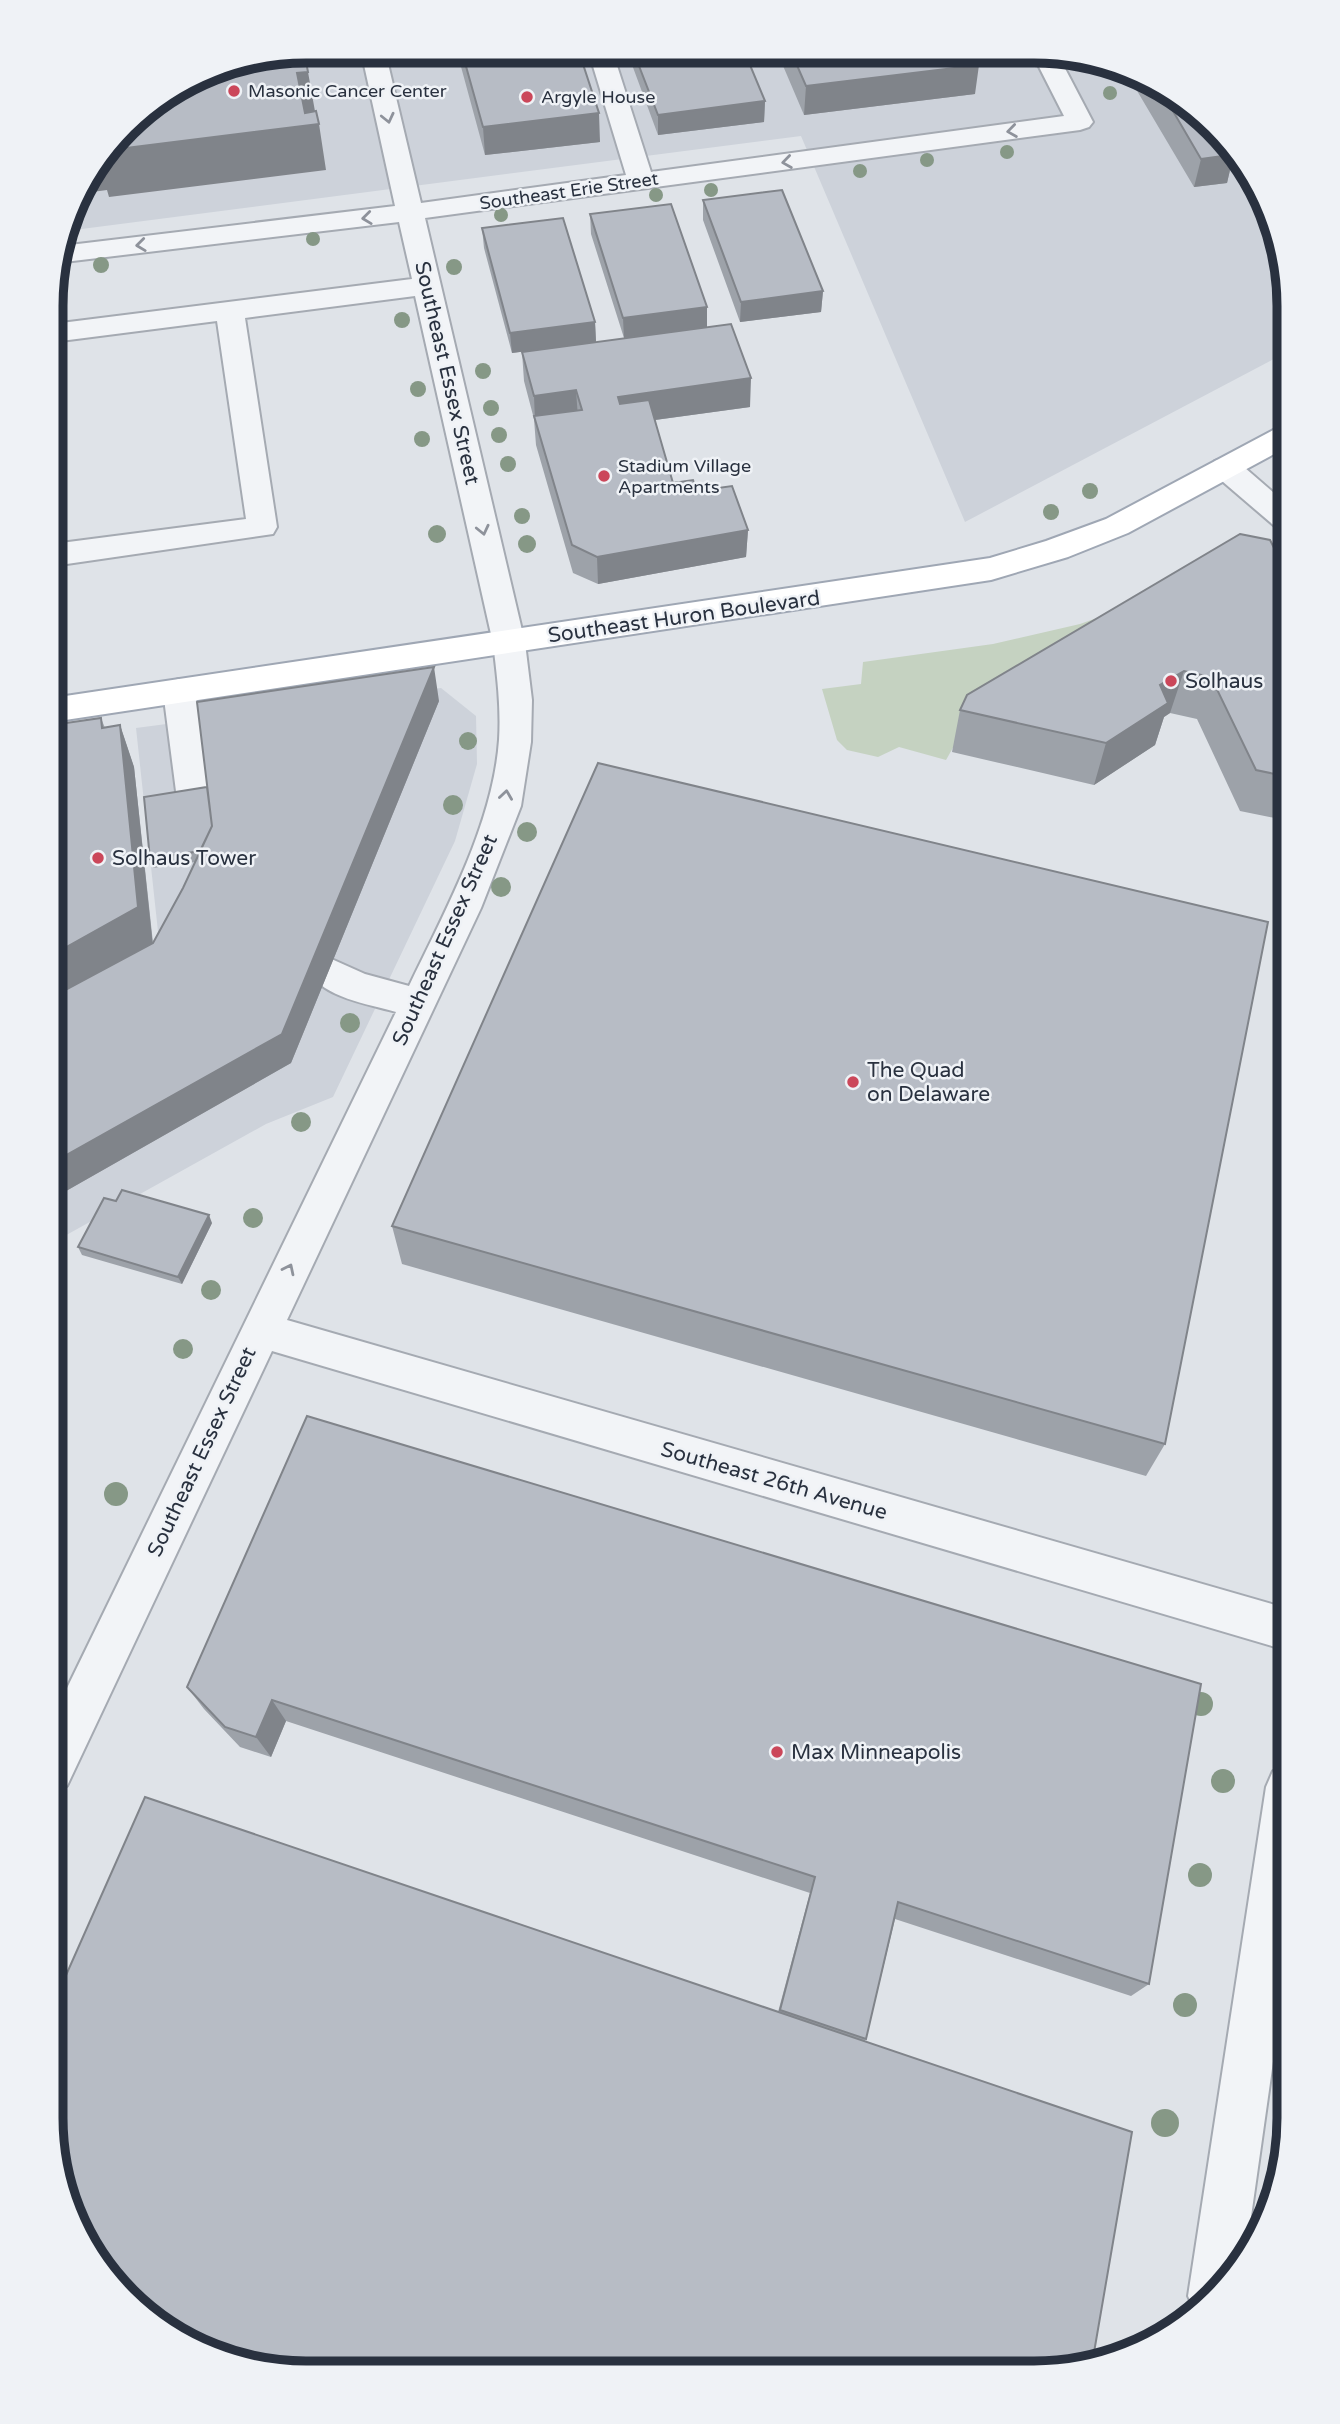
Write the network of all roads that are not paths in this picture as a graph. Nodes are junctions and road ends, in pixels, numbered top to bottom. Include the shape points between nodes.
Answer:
1 (376, 63) edge
2 (604, 63) edge
3 (1050, 64) edge
4 (641, 181) junction
5 (411, 212) junction
6 (69, 254) edge
7 (427, 286) junction
8 (230, 311) junction
9 (63, 332) edge
10 (1277, 441) edge
11 (1226, 468) junction
12 (1277, 512) edge
13 (63, 554) edge
14 (509, 643) junction
15 (178, 691) junction
16 (63, 708) edge
17 (194, 799) edge
18 (327, 971) edge
19 (418, 1003) junction
20 (260, 1330) junction
21 (1276, 1626) edge
22 (63, 1745) edge
23 (1276, 1874) edge
24 (1217, 2278) edge

1 -> 5 street, Southeast Essex Street
2 - 4 street
3 -> 4 street, Southeast Erie Street via 1080,122
4 - 5 street, Southeast Erie Street
5 -> 6 street, Southeast Erie Street
5 - 7 street, Southeast Essex Street
7 - 8 street
7 -> 14 street, Southeast Essex Street
8 - 9 street
8 - 13 street via 262,527
10 - 11 main road, Southeast Huron Boulevard
11 - 12 street
11 - 14 main road, Southeast Huron Boulevard via 1117,526 991,569
14 - 15 main road, Southeast Huron Boulevard
19 -> 14 street, Southeast Essex Street via 464,908 504,806 515,742 516,700
15 - 16 main road, Southeast Huron Boulevard
15 - 17 street
18 - 19 street via 356,986
20 -> 19 street, Southeast Essex Street
20 - 21 street, Southeast 26th Avenue
20 - 22 street, Southeast Essex Street
23 - 24 street

